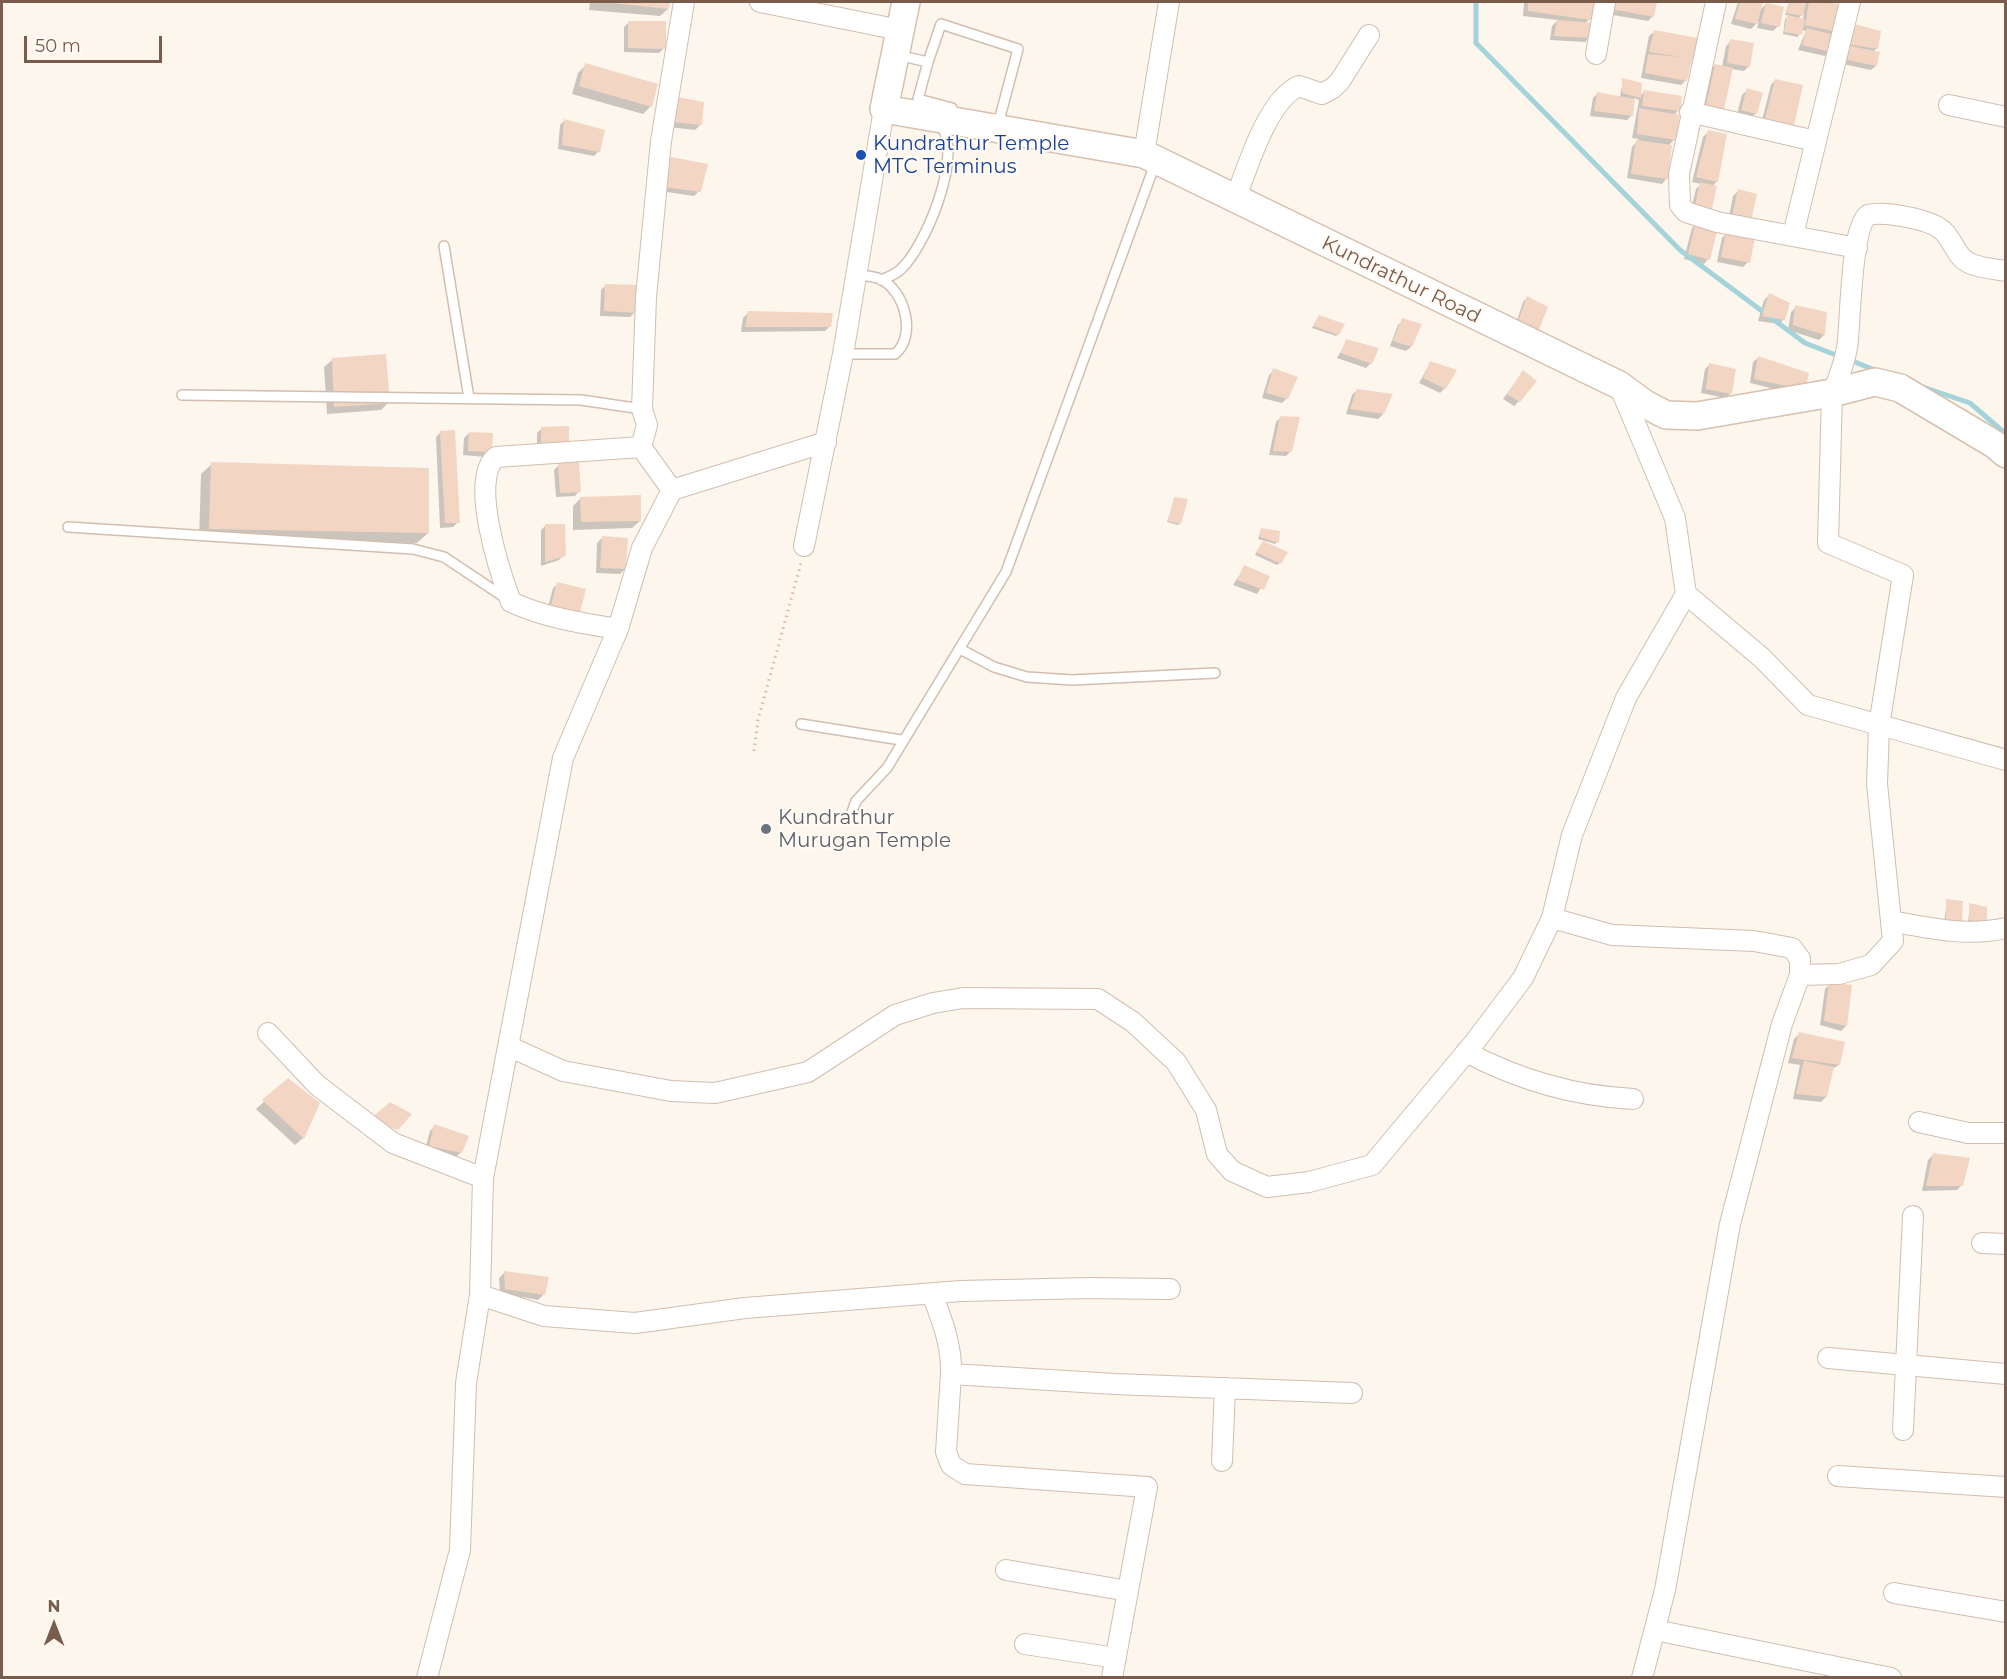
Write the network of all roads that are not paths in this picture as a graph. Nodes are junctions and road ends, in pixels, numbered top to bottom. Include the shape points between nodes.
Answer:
1 (684, 2) edge
2 (760, 2) edge
3 (906, 2) edge
4 (1169, 2) edge
5 (1605, 2) edge
6 (1716, 2) edge
7 (1850, 2) edge
8 (1369, 35) dead end
9 (897, 42) junction
10 (1596, 54) dead end
11 (928, 62) junction
12 (1949, 105) dead end
13 (884, 109) junction
14 (964, 111) dead end
15 (1690, 112) junction
16 (976, 114) dead end
17 (932, 117) junction
18 (2006, 117) edge
19 (1815, 141) junction
20 (1150, 158) junction
21 (1235, 200) junction
22 (1793, 236) junction
23 (444, 246) dead end
24 (1857, 248) junction
25 (2006, 271) edge
26 (856, 274) junction
27 (881, 280) junction
28 (843, 354) junction
29 (1837, 383) junction
30 (1618, 385) junction
31 (182, 395) dead end
32 (469, 398) junction
33 (642, 409) junction
34 (826, 442) junction
35 (641, 447) junction
36 (2006, 454) edge
37 (672, 490) junction
38 (68, 527) dead end
39 (804, 546) road end
40 (1686, 594) junction
41 (511, 602) junction
42 (618, 629) junction
43 (960, 649) junction
44 (1215, 673) dead end
45 (801, 724) dead end
46 (1879, 726) junction
47 (901, 740) junction
48 (2006, 760) edge
49 (852, 812) dead end
50 (1552, 918) junction
51 (1891, 921) junction
52 (2006, 928) edge
53 (1800, 975) junction
54 (268, 1032) dead end
55 (510, 1047) junction
56 (1466, 1052) junction
57 (1633, 1099) dead end
58 (1919, 1122) dead end
59 (2006, 1133) edge
60 (483, 1178) junction
61 (1913, 1216) dead end
62 (1982, 1243) dead end
63 (2006, 1244) edge
64 (1170, 1289) dead end
65 (932, 1294) junction
66 (480, 1295) junction
67 (1828, 1358) dead end
68 (1904, 1365) junction
69 (951, 1374) junction
70 (2006, 1374) edge
71 (1225, 1388) junction
72 (1352, 1393) dead end
73 (1903, 1430) dead end
74 (1222, 1461) dead end
75 (1838, 1476) dead end
76 (2006, 1487) edge
77 (1006, 1570) dead end
78 (1128, 1590) junction
79 (1894, 1593) dead end
80 (2006, 1612) edge
81 (1655, 1630) junction
82 (1025, 1644) dead end
83 (1116, 1658) junction
84 (427, 1677) edge
85 (1112, 1677) edge
86 (1642, 1677) edge
87 (1891, 1677) edge

1 - 33 street via 661,141 646,297
2 - 9 street
3 - 9 street
4 - 20 street
5 - 10 street
6 - 15 street
7 - 19 street
8 - 21 street via 1333,88 1322,94 1299,86 1286,95 1256,145
9 - 11 lane
9 - 13 street
11 - 14 lane via 918,99
11 - 16 lane via 941,24 1018,49 999,120
12 - 18 street
13 - 17 street, Kundrathur Road
13 - 26 street
15 - 19 street
15 - 22 street via 1679,174 1680,205 1686,212 1717,222
17 - 20 street, Kundrathur Road
17 - 27 lane via 944,129 948,158 930,225 903,268
19 - 22 street
20 - 21 street, Kundrathur Road
20 - 43 lane via 1006,572
21 - 30 street, Kundrathur Road
22 - 24 street
23 - 32 lane
24 - 25 street via 1864,218 1880,212 1897,214 1942,229 1958,256 1971,264
24 - 29 street via 1847,348
26 - 27 lane
26 - 28 street
27 - 28 lane via 900,300 906,315 905,339 899,351 877,356
28 - 34 street
29 - 30 street, Kundrathur Road via 1740,410 1697,416 1665,415
29 - 36 street, Kundrathur Road via 1870,382 1900,388
29 - 46 street via 1828,543 1903,575
30 - 40 street via 1675,518
31 - 32 lane
32 - 33 lane via 581,399
33 - 35 street via 647,424
34 - 37 street
34 - 39 street
35 - 37 street
35 - 41 street via 511,455 490,462 486,504
37 - 42 street via 642,548
38 - 41 lane via 413,549 444,557
40 - 46 street via 1762,658 1808,705
40 - 50 street via 1626,698 1572,835
41 - 42 street via 565,621
42 - 55 street via 563,758
43 - 44 lane via 994,667 1027,677 1072,680
43 - 47 lane
45 - 47 lane
46 - 48 street
46 - 51 street via 1877,784
47 - 49 lane via 886,768 856,801
50 - 53 street via 1612,935 1754,941 1792,948 1800,959
50 - 56 street via 1523,978
51 - 52 street via 1963,931
51 - 53 street via 1893,941 1871,965 1839,974
53 - 81 street via 1782,1024 1730,1224
54 - 60 street via 317,1085 393,1143
55 - 56 street via 563,1071 671,1091 715,1093 808,1072 895,1015 933,1003 963,998 1098,999 1133,1022 1176,1062 1206,1110 1217,1154 1232,1171 1267,1187 1309,1182 1372,1166
55 - 60 street
56 - 57 street via 1502,1071 1547,1084
58 - 59 street via 1968,1133
60 - 66 street
61 - 68 street
62 - 63 street
64 - 65 street via 1053,1288
65 - 66 street via 745,1308 635,1323 544,1316
65 - 69 street via 952,1357
66 - 84 street via 466,1383 460,1550
67 - 68 street
68 - 70 street
68 - 73 street
69 - 71 street
69 - 78 street via 946,1452 951,1465 965,1474 1147,1487
71 - 72 street
71 - 74 street
75 - 76 street
77 - 78 street
78 - 83 street
79 - 80 street
81 - 86 street
81 - 87 street
82 - 83 street
83 - 85 street

